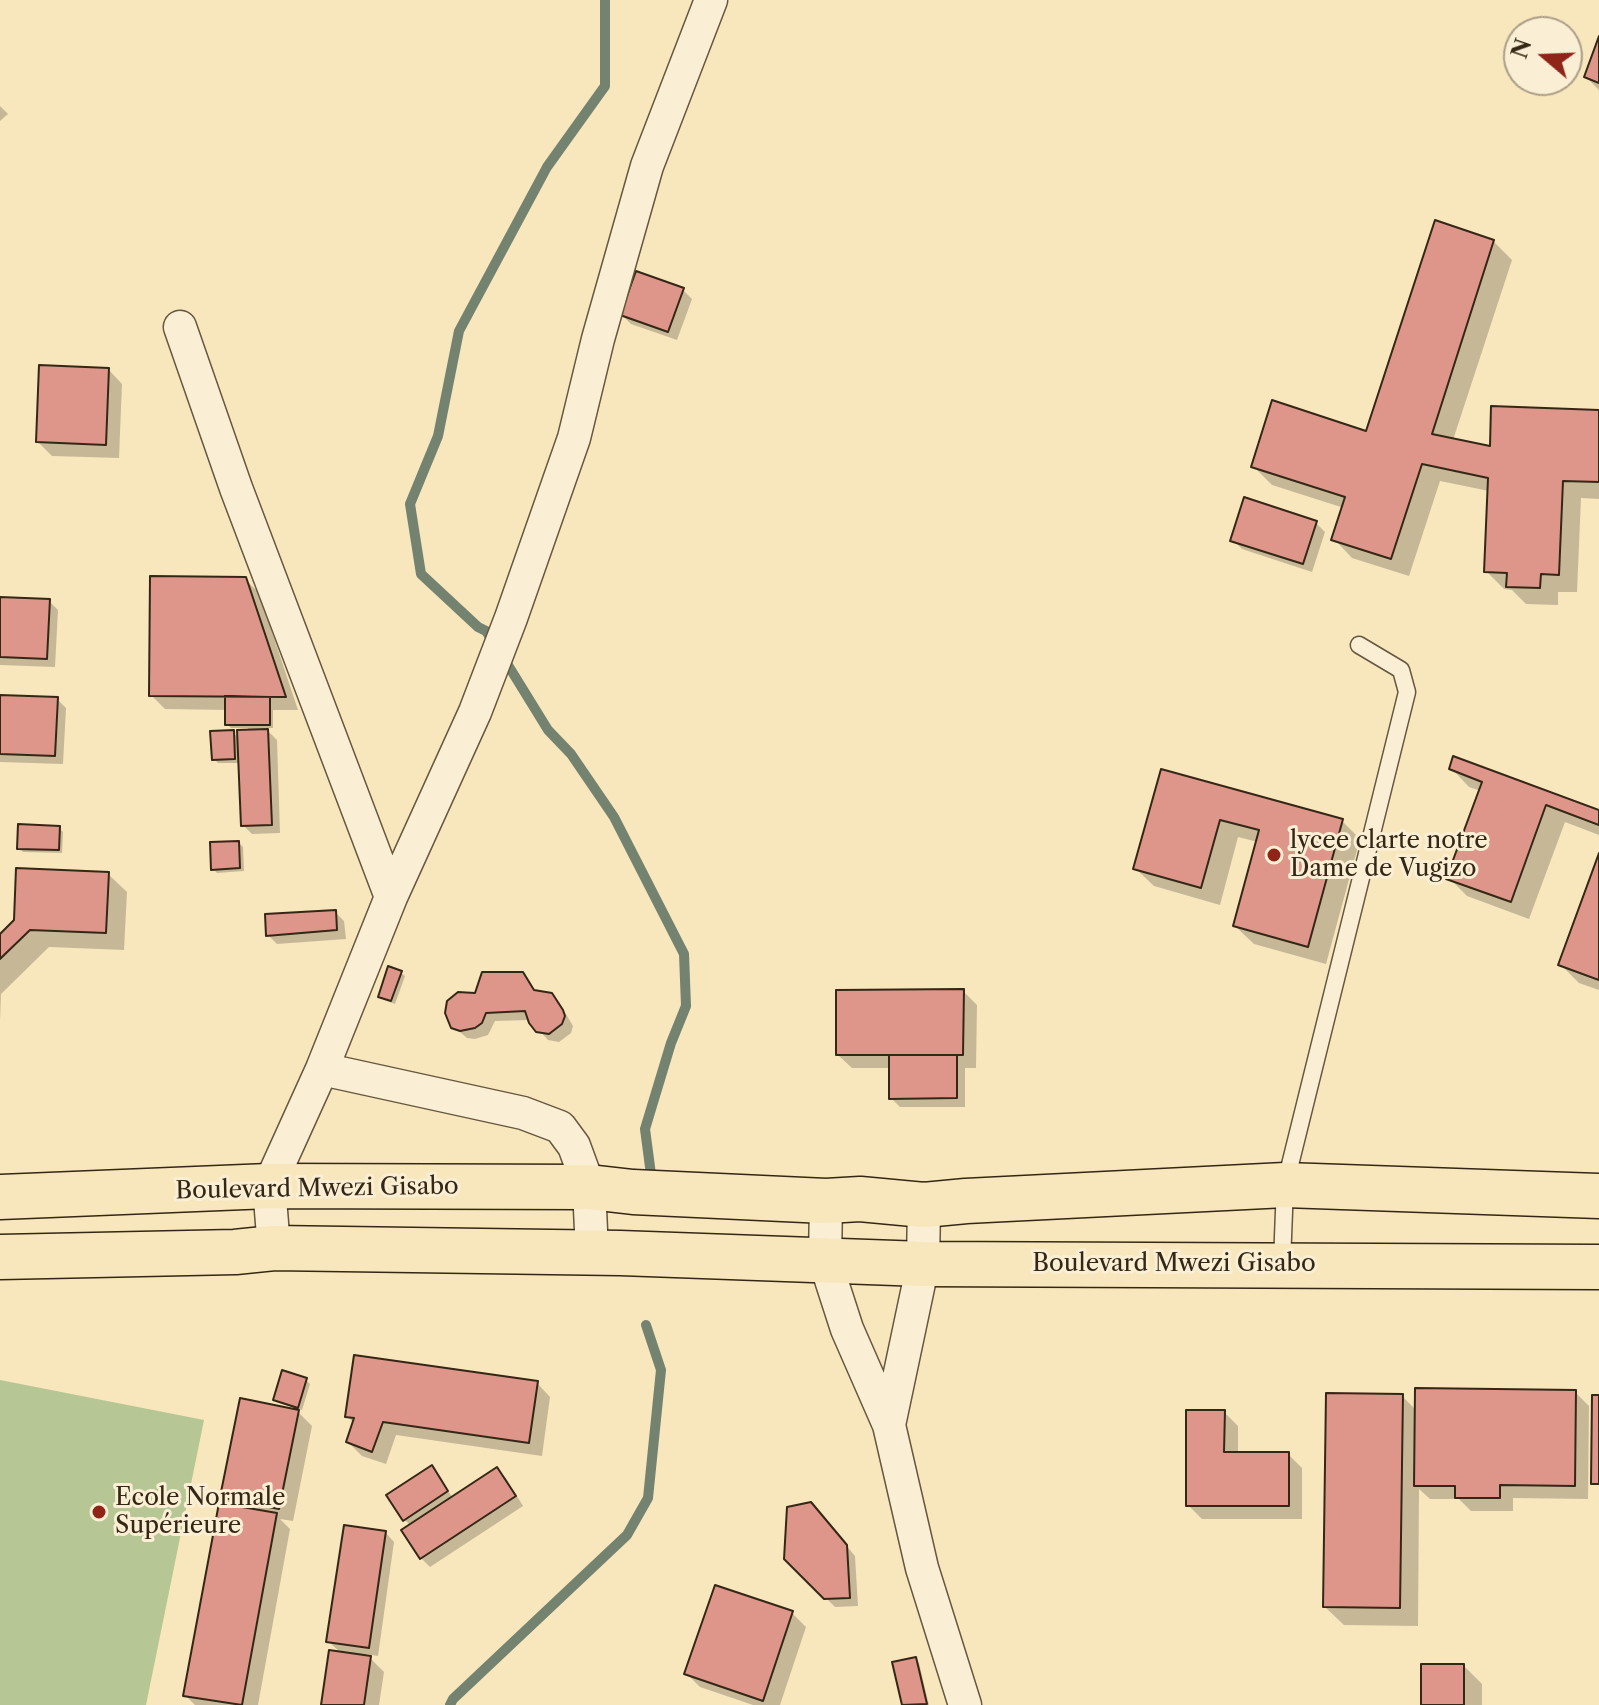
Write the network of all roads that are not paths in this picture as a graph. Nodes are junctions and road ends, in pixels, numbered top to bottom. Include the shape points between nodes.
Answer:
1 (711, 0) edge
2 (180, 327) dead end
3 (1359, 645) dead end
4 (391, 897) junction
5 (322, 1069) junction
6 (1285, 1185) junction
7 (269, 1186) junction
8 (589, 1187) junction
9 (1599, 1196) edge
10 (0, 1197) edge
11 (826, 1201) junction
12 (924, 1205) junction
13 (274, 1248) junction
14 (606, 1252) junction
15 (0, 1257) edge
16 (825, 1261) junction
17 (923, 1264) junction
18 (1282, 1265) junction
19 (1599, 1267) edge
20 (889, 1425) junction
21 (965, 1705) edge

1 - 4 street via 647,166 554,502 475,712
2 - 4 street
3 - 6 lane via 1401,670 1407,692
4 - 5 street
5 - 7 street
5 - 8 street via 549,1121 568,1136
6 - 9 main road
6 - 12 main road
6 - 18 lane
7 - 8 main road, Boulevard Mwezi Gisabo
7 - 10 main road, Boulevard Mwezi Gisabo
7 - 13 street
8 - 11 main road, Boulevard Mwezi Gisabo
8 - 14 street
11 - 12 main road
11 - 16 street
12 - 17 street
13 - 14 main road
13 - 15 main road
14 - 16 main road, Boulevard Mwezi Gisabo
16 - 17 main road, Boulevard Mwezi Gisabo
16 - 20 street via 847,1329
17 - 18 main road, Boulevard Mwezi Gisabo
17 - 20 street
18 - 19 main road, Boulevard Mwezi Gisabo
20 - 21 street via 922,1568

